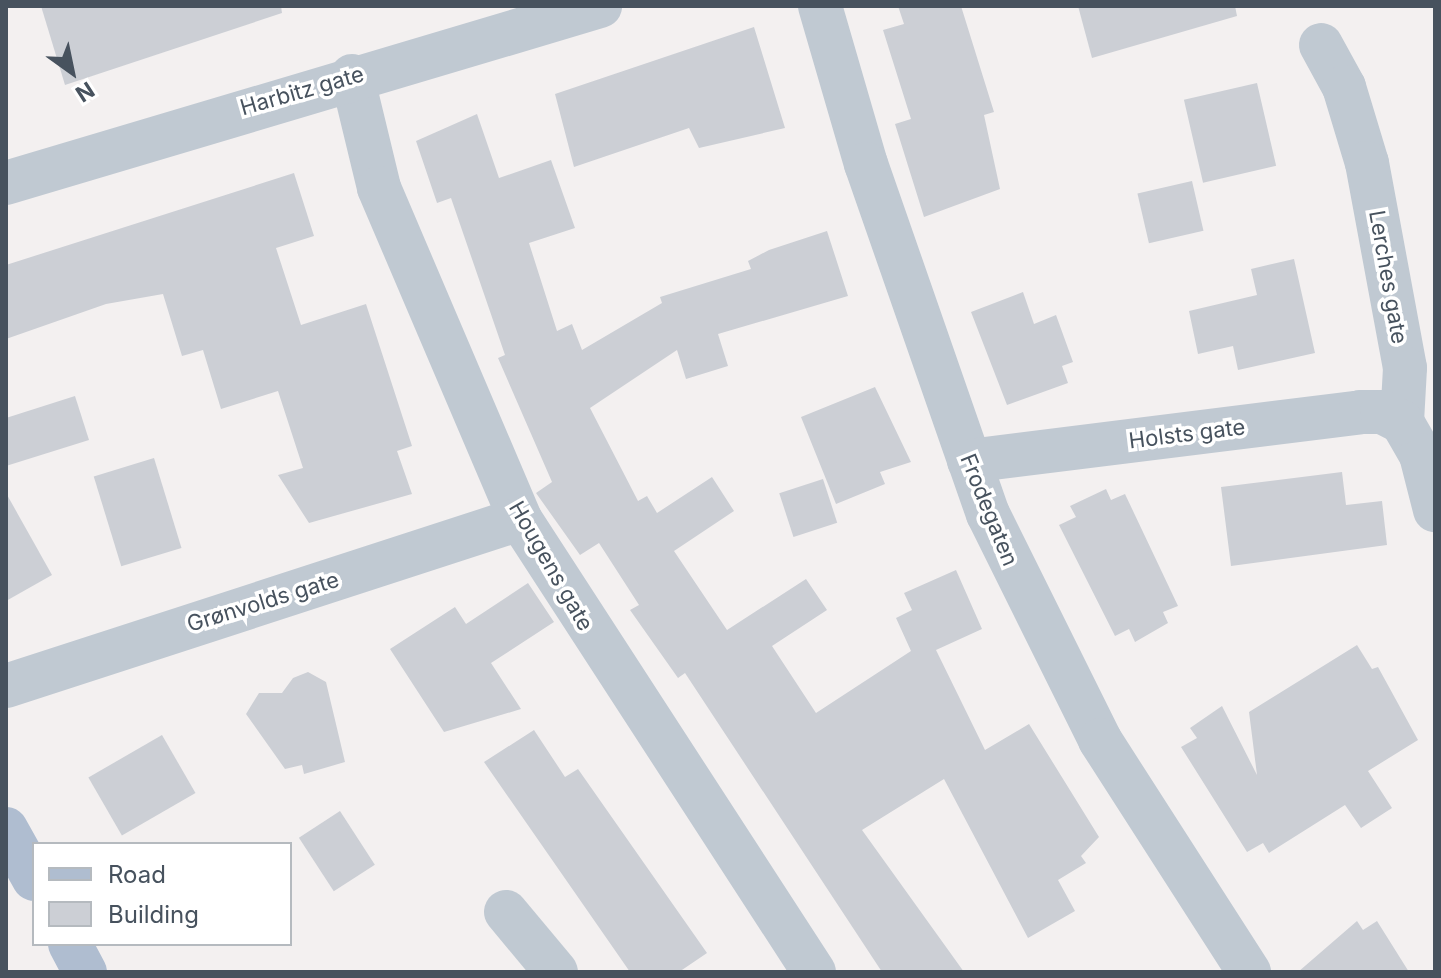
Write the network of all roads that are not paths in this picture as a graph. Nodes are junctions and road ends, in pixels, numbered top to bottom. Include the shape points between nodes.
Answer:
1 (600, 6) edge
2 (820, 6) edge
3 (1321, 45) dead end
4 (352, 76) junction
5 (6, 183) edge
6 (1402, 422) junction
7 (969, 461) junction
8 (1435, 510) edge
9 (520, 519) junction
10 (6, 686) edge
11 (6, 829) edge
12 (32, 875) edge
13 (506, 912) dead end
14 (71, 946) edge
15 (85, 972) edge
16 (556, 972) edge
17 (814, 972) edge
18 (1249, 972) edge

1 - 4 street, Harbitz gate
2 - 7 street, Frodegaten
3 - 6 street, Lerches gate via 1344,87 1367,163 1405,368
4 - 5 street, Harbitz gate
4 - 9 street, Hougens gate via 379,188
6 - 7 street, Holsts gate via 1382,412 1360,412
6 - 8 street via 1421,455
7 - 18 street, Frodegaten via 1037,622 1100,740
9 - 10 street, Grønvolds gate
9 - 17 street, Hougens gate
11 - 12 main road
13 - 16 street
14 - 15 main road

